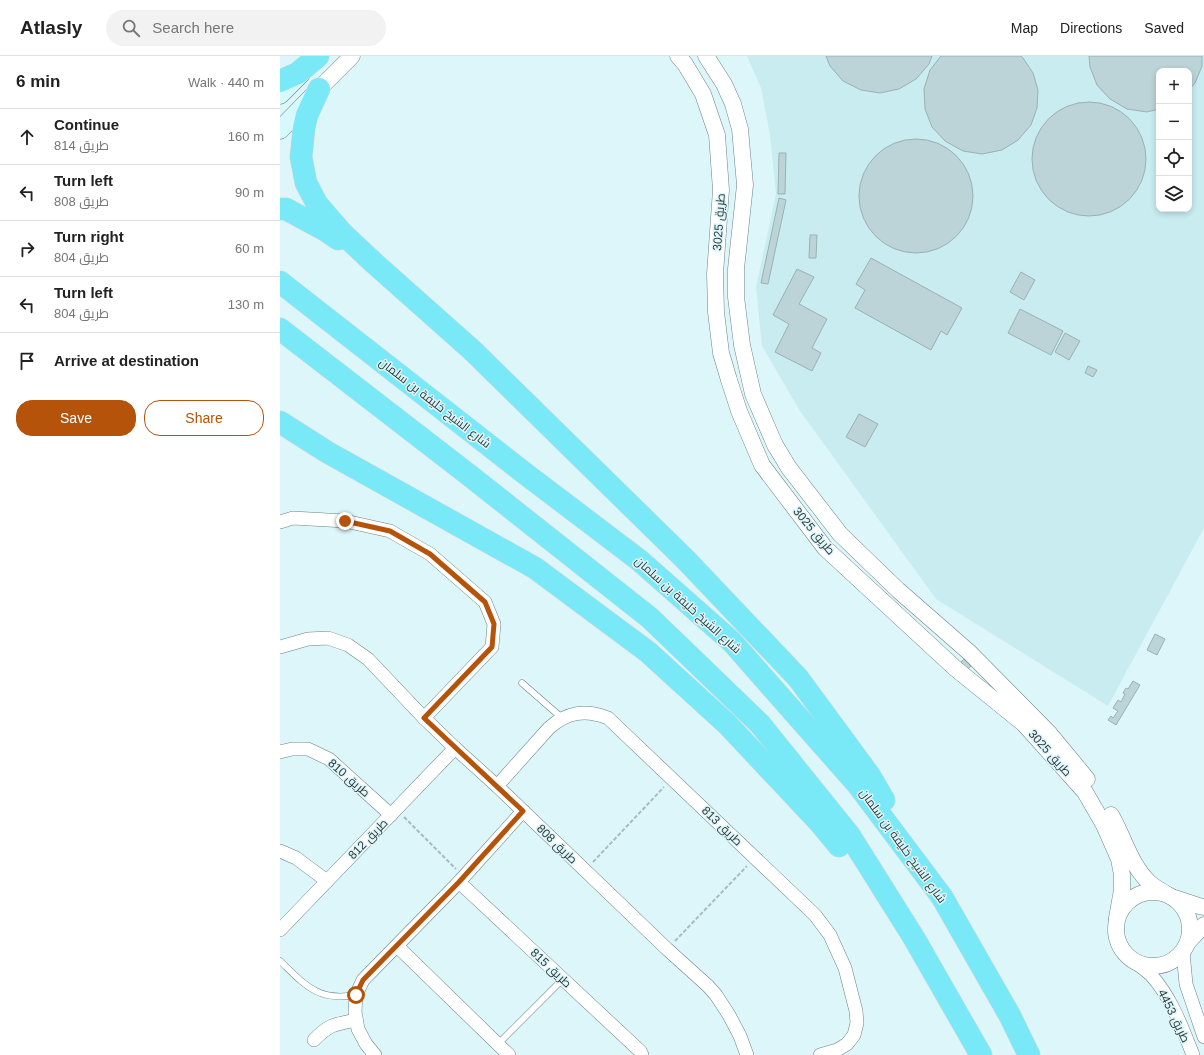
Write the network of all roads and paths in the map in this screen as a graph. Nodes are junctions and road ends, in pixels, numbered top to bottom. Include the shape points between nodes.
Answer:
1 (319, 56) edge
2 (352, 56) edge
3 (678, 56) edge
4 (706, 56) edge
5 (712, 56) edge
6 (280, 81) edge
7 (724, 84) junction
8 (319, 89) junction
9 (280, 95) edge
10 (280, 130) edge
11 (280, 209) edge
12 (280, 221) edge
13 (325, 230) junction
14 (374, 264) junction
15 (280, 282) edge
16 (280, 329) edge
17 (280, 422) edge
18 (280, 522) edge
19 (840, 534) junction
20 (825, 548) junction
21 (953, 639) junction
22 (280, 646) edge
23 (939, 654) junction
24 (995, 678) junction
25 (522, 683) dead end
26 (983, 691) junction
27 (424, 718) junction
28 (562, 718) junction
29 (455, 748) junction
30 (280, 752) edge
31 (672, 779) junction
32 (497, 786) junction
33 (523, 811) junction
34 (393, 812) junction
35 (280, 851) edge
36 (755, 858) junction
37 (585, 871) junction
38 (462, 879) junction
39 (327, 881) junction
40 (1170, 896) junction
41 (942, 897) junction
42 (1204, 907) edge
43 (1116, 918) junction
44 (1204, 925) edge
45 (280, 930) edge
46 (914, 938) junction
47 (397, 946) junction
48 (1185, 947) junction
49 (667, 949) junction
50 (280, 961) edge
51 (1136, 963) junction
52 (563, 979) junction
53 (356, 995) junction
54 (356, 1020) junction
55 (1204, 1037) edge
56 (314, 1040) dead end
57 (498, 1044) junction
58 (375, 1055) edge
59 (510, 1055) edge
60 (642, 1055) edge
61 (746, 1055) edge
62 (820, 1055) edge
63 (980, 1055) edge
64 (1029, 1055) edge
65 (1193, 1055) edge

1 - 6 highway via 298,73
1 - 9 main road
2 - 8 street
3 - 20 street, طريق 3025 via 703,94 717,135 721,190 715,274 716,312 721,353 729,380 762,465
4 - 7 street, طريق 3025
5 - 7 street
7 - 19 street, طريق 3025 via 740,129 745,185 736,269 736,297 742,345 753,394 789,468
8 - 10 main road
8 - 14 highway via 304,128 300,158 306,183 317,204
11 - 13 highway via 286,209
12 - 13 highway
13 - 14 highway
14 - 41 highway via 473,350 686,560 798,678 870,776
15 - 41 highway, شارع الشيخ خليفة بن سلمان via 639,560 732,642 858,785
16 - 46 highway via 650,618 760,724 850,836
17 - 46 highway via 327,452 535,568 648,652 727,724 820,823
18 - 27 street via 293,518 345,521 390,531 430,554 485,602 494,624 492,647
19 - 20 street
19 - 21 street, طريق 3025
20 - 23 street, طريق 3025
21 - 23 street
21 - 24 street, طريق 3025
22 - 27 street, طريق 808 via 308,639 328,638 348,645 368,659
23 - 26 street, طريق 3025
24 - 26 street
24 - 40 street, طريق 3025 via 1049,733 1095,790 1142,874 1151,884
25 - 28 lane
26 - 43 street, طريق 3025 via 1024,724 1085,792 1119,858 1122,890
27 - 29 street, طريق 808
28 - 31 street, طريق 813 via 585,712 608,718
28 - 32 street, طريق 813 via 549,728
29 - 32 street, طريق 808
29 - 34 street, طريق 812
30 - 34 street, طريق 810 via 308,749 329,759
31 - 36 street, طريق 813
31 - 37 path
32 - 33 street, طريق 808
33 - 37 street, طريق 808
33 - 38 street
34 - 38 path
34 - 39 street, طريق 812
35 - 39 street via 296,858
36 - 49 path
36 - 62 street, طريق 813 via 815,915 830,935 845,968 856,1011 854,1035 847,1044 837,1050
37 - 49 street, طريق 808
38 - 47 street
38 - 52 street, طريق 815
39 - 45 street, طريق 812
40 - 42 street
40 - 43 street via 1153,891 1141,893 1130,898
40 - 48 street via 1183,907 1188,918 1190,930
41 - 64 highway, شارع الشيخ خليفة بن سلمان via 1010,1016
43 - 51 street via 1118,944 1125,955
44 - 48 street
46 - 63 highway
47 - 53 street via 363,980
47 - 57 street
48 - 51 street via 1175,959 1166,964 1146,966
48 - 55 street, طريق 4453 via 1186,984
49 - 61 street, طريق 808 via 723,1004 735,1025
50 - 53 lane via 308,988 326,996
51 - 65 street, طريق 4453 via 1158,983 1177,1016
52 - 57 lane
52 - 60 street, طريق 815
53 - 54 street
54 - 56 street via 332,1025
54 - 58 street via 366,1044
57 - 59 street

